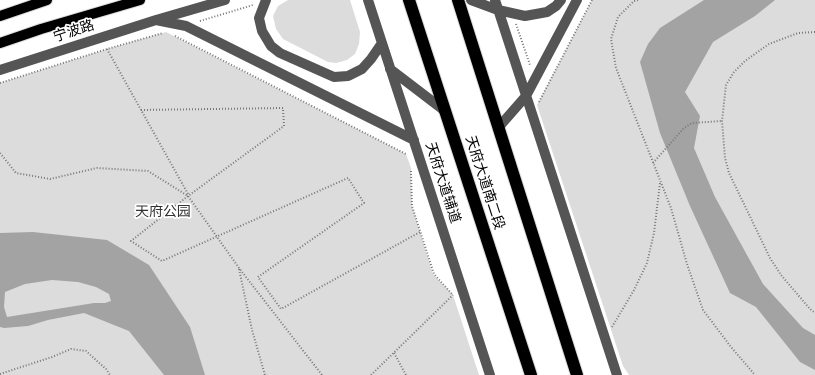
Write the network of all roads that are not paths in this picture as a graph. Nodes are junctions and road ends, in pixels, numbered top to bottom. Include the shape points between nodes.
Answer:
1 (47, 0) edge
2 (140, 0) edge
3 (225, 0) edge
4 (266, 0) edge
5 (368, 0) edge
6 (409, 0) edge
7 (458, 0) edge
8 (471, 0) edge
9 (561, 0) edge
10 (577, 0) edge
11 (497, 5) edge
12 (0, 16) edge
13 (156, 20) junction
14 (0, 43) edge
15 (382, 44) junction
16 (390, 69) junction
17 (0, 70) edge
18 (526, 96) junction
19 (445, 111) junction
20 (498, 128) junction
21 (414, 140) junction
22 (490, 375) edge
23 (531, 375) edge
24 (577, 375) edge
25 (617, 375) edge

1 - 12 main road
2 - 14 main road, 宁波路
3 - 13 street, 宁波路
4 - 15 street via 260,18 262,32 271,46 280,53 334,77 348,76 362,69
5 - 15 street, 天府大道辅道
6 - 19 highway, 天府大道南二段
7 - 20 highway
8 - 11 street
9 - 11 street via 547,12 525,16
10 - 18 street
11 - 18 street
13 - 17 street, 宁波路
13 - 21 street via 186,26
15 - 16 street, 天府大道辅道
16 - 19 street
16 - 21 street, 天府大道辅道
18 - 20 street
18 - 25 street
19 - 23 highway, 天府大道南二段
20 - 24 highway
21 - 22 street, 天府大道辅道

